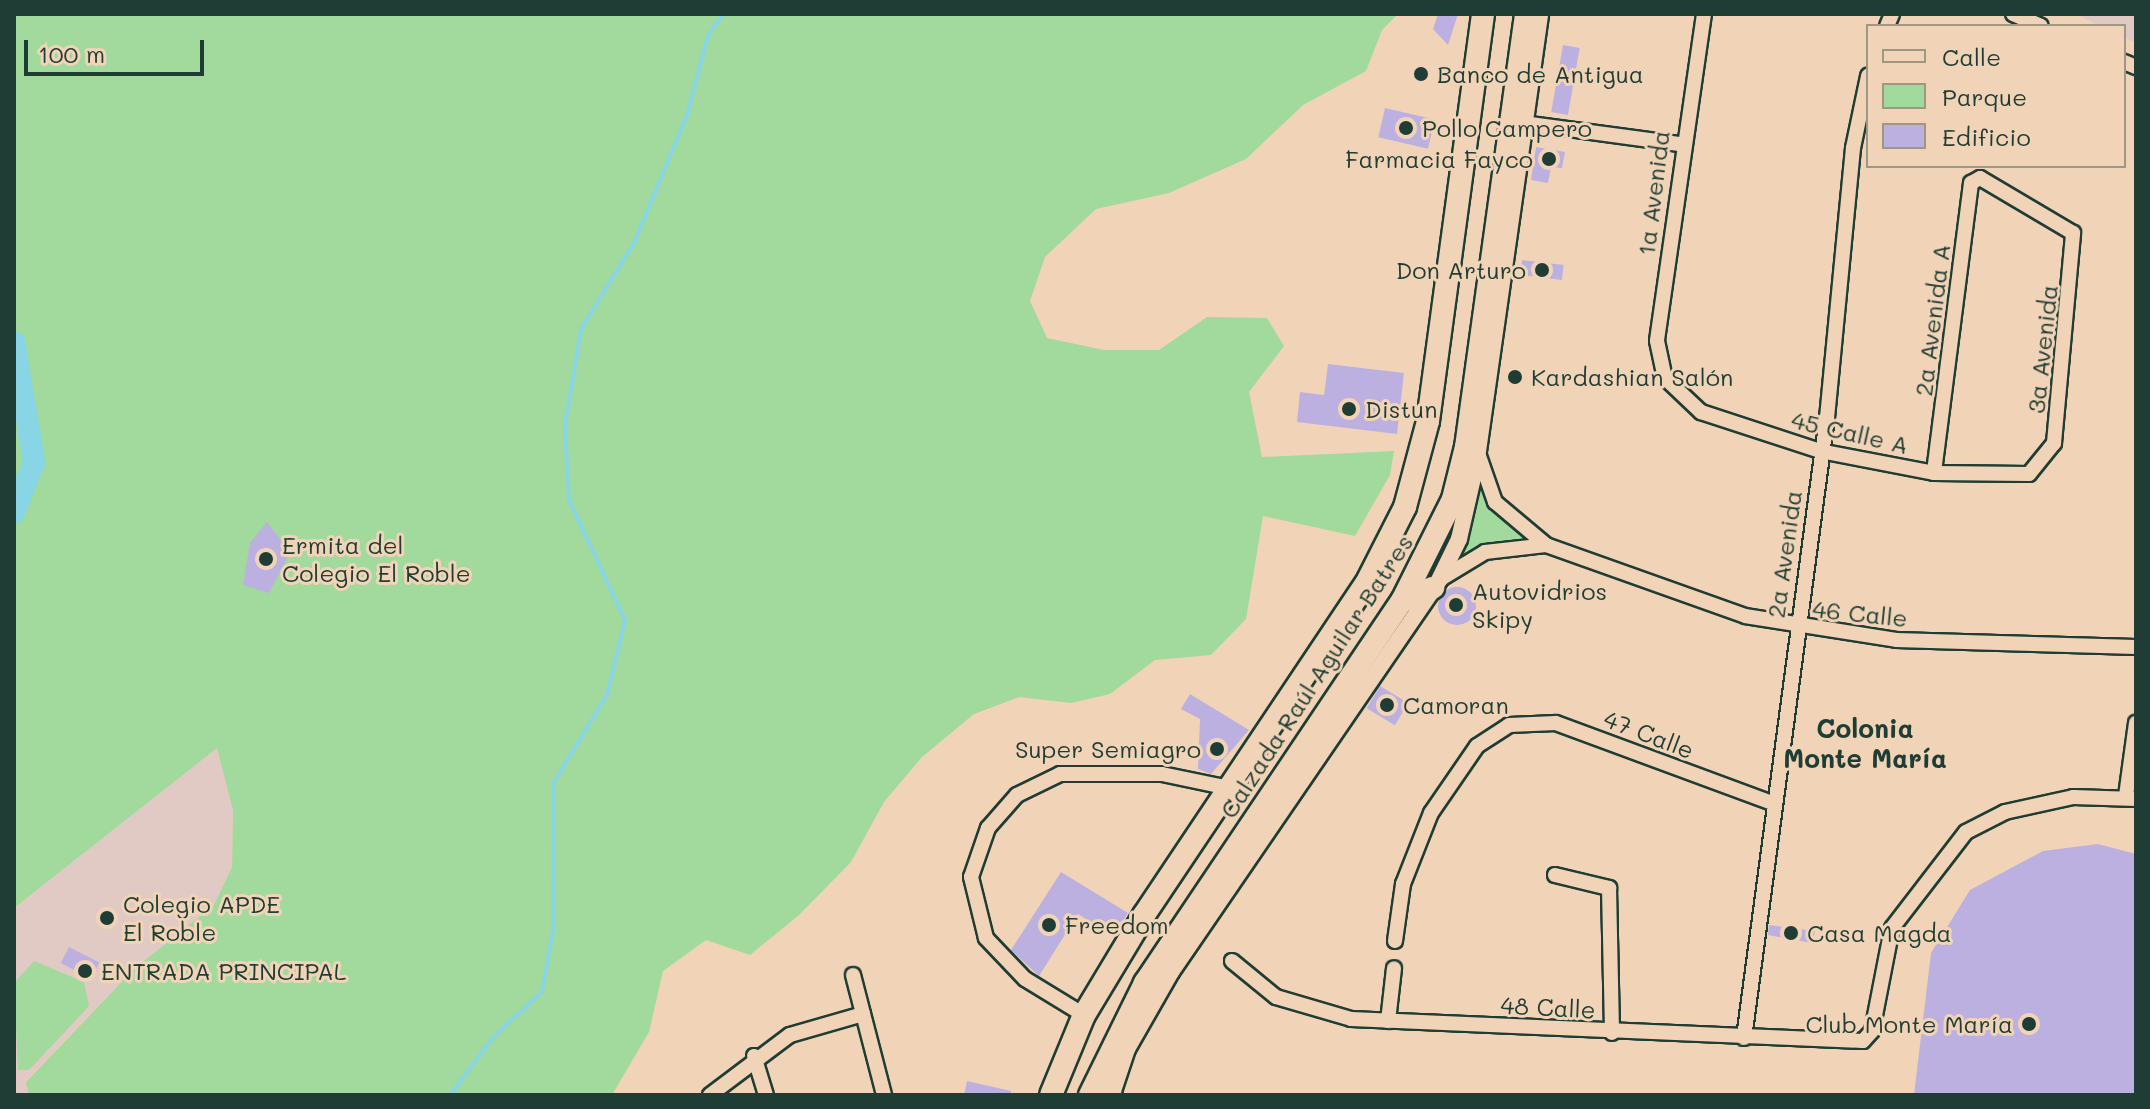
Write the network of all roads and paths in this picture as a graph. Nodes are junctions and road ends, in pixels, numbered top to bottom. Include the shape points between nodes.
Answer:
1 (1483, 14) edge
2 (1526, 14) edge
3 (1540, 14) edge
4 (1704, 14) edge
5 (2013, 14) edge
6 (2036, 24) edge
7 (1864, 114) edge
8 (1524, 123) junction
9 (1680, 144) junction
10 (1980, 178) joint
11 (1665, 378) joint
12 (1478, 451) junction
13 (1820, 451) junction
14 (2041, 467) joint
15 (1934, 473) junction
16 (1546, 545) junction
17 (1436, 584) junction
18 (1402, 601) junction
19 (1796, 629) junction
20 (2136, 647) edge
21 (2136, 723) edge
22 (1229, 788) junction
23 (2131, 798) edge
24 (1772, 803) junction
25 (1555, 875) dead end
26 (1395, 941) dead end
27 (1232, 961) dead end
28 (1394, 968) dead end
29 (853, 975) dead end
30 (863, 1014) junction
31 (1084, 1015) junction
32 (1388, 1021) junction
33 (1612, 1033) junction
34 (1744, 1038) junction
35 (754, 1056) junction
36 (1101, 1094) edge
37 (710, 1095) edge
38 (766, 1095) edge
39 (884, 1095) edge
40 (1051, 1095) edge

1 - 22 highway, Calzada Raúl Aguilar Batres via 1428,421 1405,507 1368,580
2 - 18 highway, Calzada Raúl Aguilar Batres via 1466,447 1447,513
3 - 8 street
4 - 9 street, 1a Avenida
5 - 6 street
7 - 13 street, 2a Avenida
8 - 9 street
8 - 12 street
9 - 11 street, 1a Avenida via 1657,341
10 - 14 street, 3a Avenida via 2073,233 2054,443
10 - 15 street, 2a Avenida A via 1968,190
11 - 13 street, 45 Calle A via 1701,412
12 - 16 street, 46 Calle via 1495,502
12 - 17 street via 1466,519
13 - 15 street, 45 Calle A
13 - 19 street, 2a Avenida
14 - 15 street, 45 Calle A via 2012,478
16 - 17 street, 46 Calle via 1485,552
16 - 19 street, 46 Calle
17 - 18 highway
17 - 36 street via 1184,952
18 - 36 highway, Calzada Raúl Aguilar Batres via 1175,937 1103,1067
19 - 20 street, 46 Calle via 1896,640
19 - 24 street, 2a Avenida
21 - 23 street
22 - 31 highway, Calzada Raúl Aguilar Batres
22 - 31 street via 1162,774 1060,774 1017,795 988,828 971,877 986,938 1025,979
23 - 34 street, 48 Calle via 2073,797 2005,812 1966,832 1900,913 1881,964 1872,1031 1852,1042
24 - 26 street, 47 Calle via 1556,723 1509,725 1477,746 1431,813 1403,884
24 - 34 street, 2a Avenida
25 - 33 street via 1609,888
27 - 32 street, 48 Calle via 1289,1003
28 - 32 street
29 - 30 street
30 - 35 street via 813,1026
30 - 39 street
31 - 40 highway, Calzada Raúl Aguilar Batres
32 - 33 street, 48 Calle
33 - 34 street, 48 Calle
35 - 37 street
35 - 38 street

